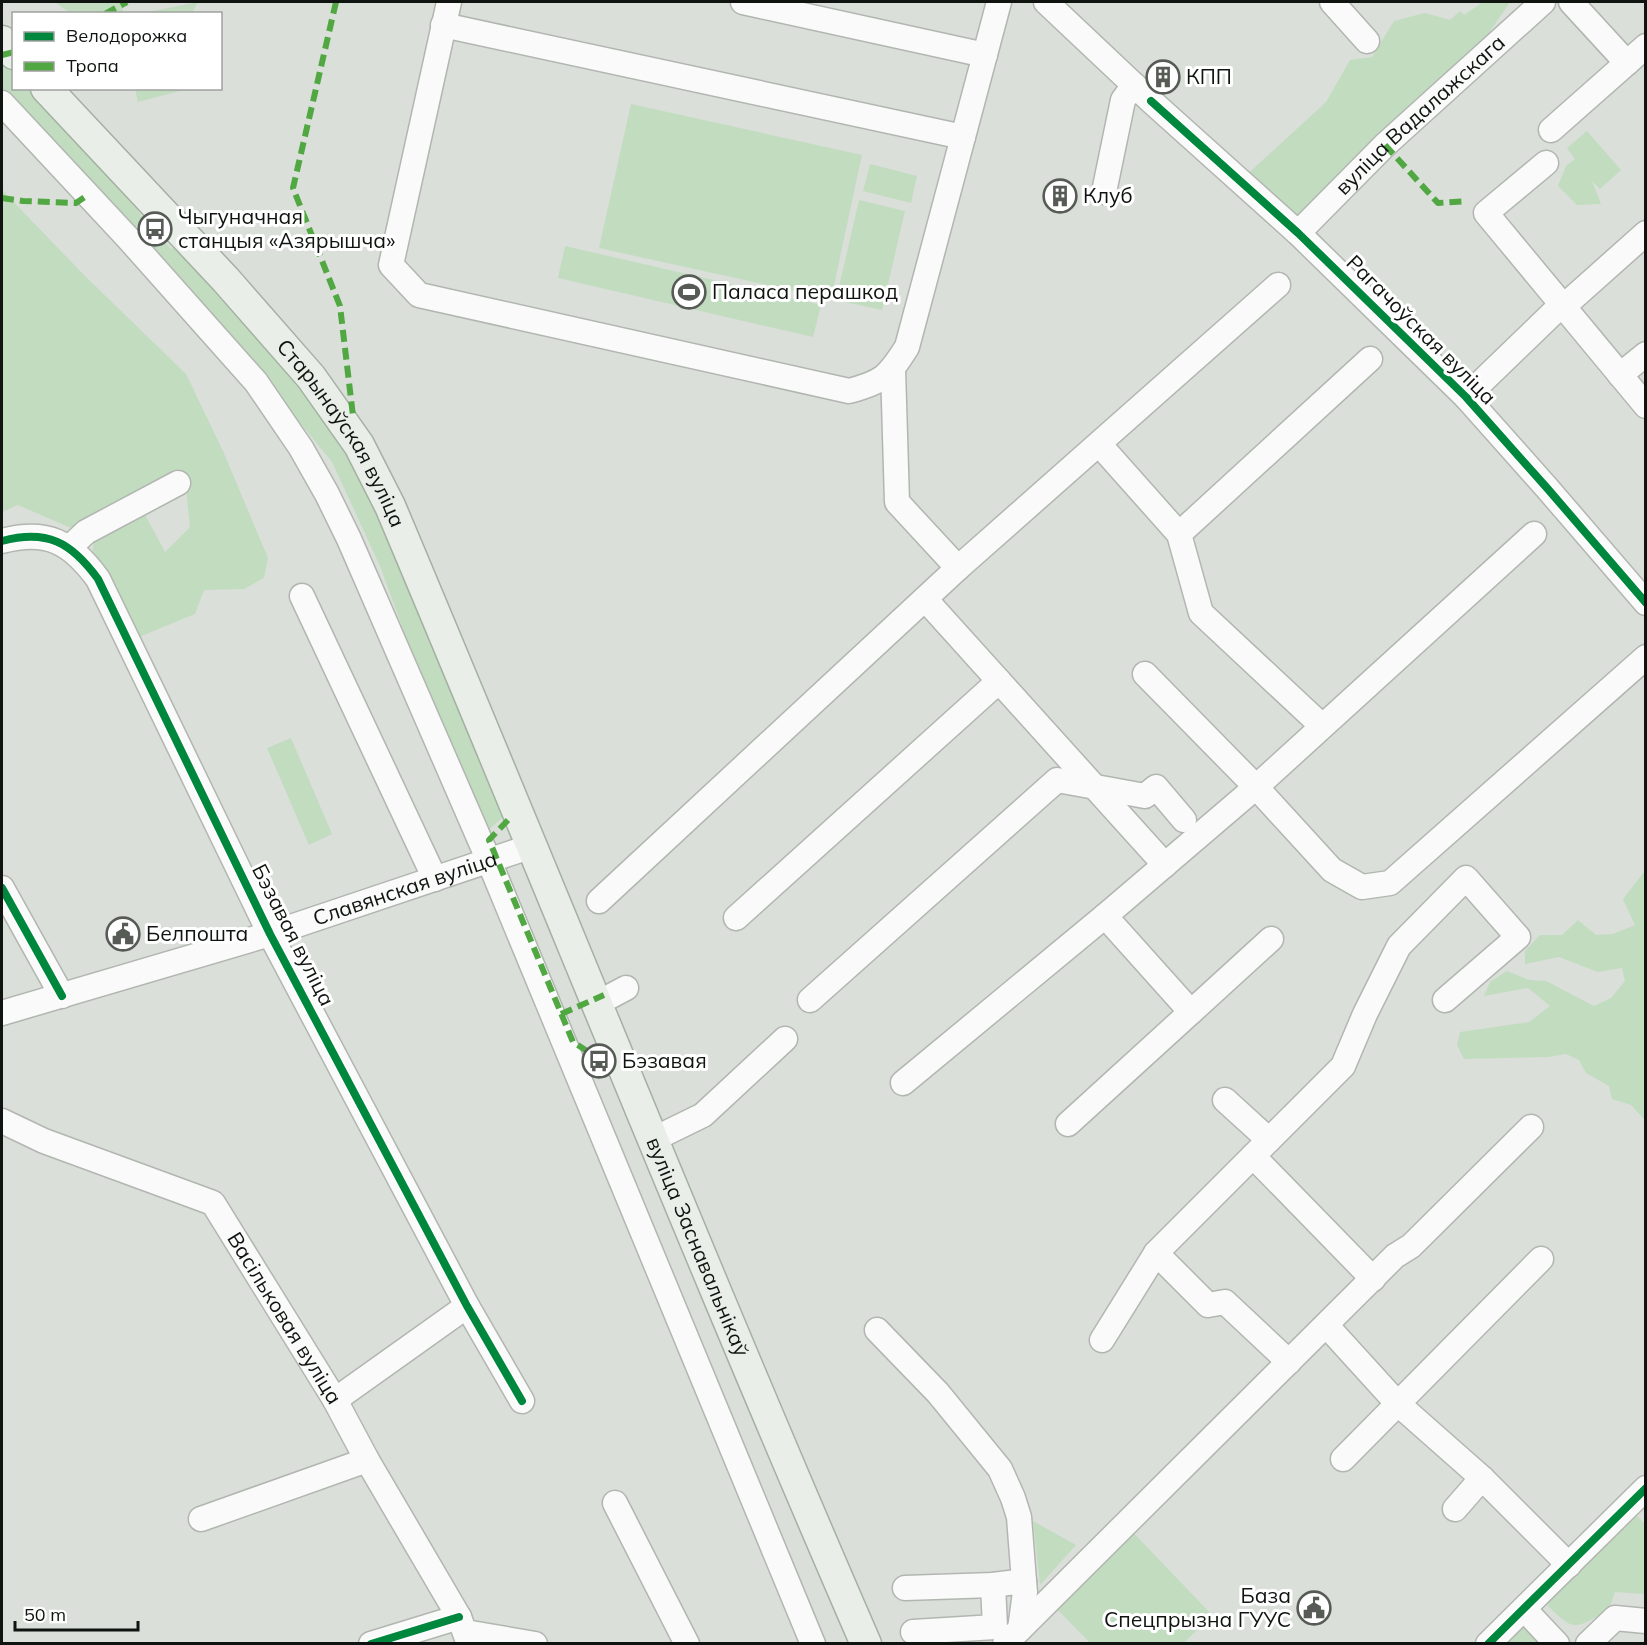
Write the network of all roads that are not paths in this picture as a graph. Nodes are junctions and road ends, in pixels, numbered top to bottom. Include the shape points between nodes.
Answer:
1 (449, 2) edge
2 (743, 2) edge
3 (999, 2) edge
4 (1046, 2) edge
5 (1332, 2) edge
6 (1543, 2) edge
7 (1571, 2) edge
8 (443, 25) junction
9 (1367, 41) dead end
10 (1646, 46) edge
11 (985, 55) junction
12 (1627, 63) junction
13 (48, 90) edge
14 (1143, 93) junction
15 (2, 103) edge
16 (1551, 130) dead end
17 (963, 137) junction
18 (1546, 163) dead end
19 (1104, 192) dead end
20 (1298, 233) junction
21 (1646, 233) edge
22 (1278, 285) dead end
23 (1563, 308) junction
24 (1646, 354) edge
25 (1370, 359) dead end
26 (892, 369) junction
27 (1620, 375) junction
28 (1466, 397) junction
29 (1646, 406) edge
30 (1099, 444) junction
31 (178, 483) dead end
32 (1179, 534) junction
33 (1534, 534) dead end
34 (2, 541) edge
35 (69, 547) junction
36 (958, 568) junction
37 (302, 596) dead end
38 (925, 599) junction
39 (1646, 603) edge
40 (1646, 657) edge
41 (1145, 674) dead end
42 (999, 681) junction
43 (1322, 726) junction
44 (1092, 786) junction
45 (1256, 787) junction
46 (1184, 820) dead end
47 (532, 846) junction
48 (489, 861) junction
49 (1166, 865) junction
50 (435, 879) junction
51 (2, 888) edge
52 (599, 901) dead end
53 (1105, 916) junction
54 (736, 918) dead end
55 (270, 934) junction
56 (1271, 939) dead end
57 (626, 988) dead end
58 (62, 996) junction
59 (810, 1000) dead end
60 (1445, 1000) dead end
61 (596, 1004) junction
62 (1191, 1012) junction
63 (2, 1013) edge
64 (785, 1040) dead end
65 (903, 1083) dead end
66 (1225, 1100) dead end
67 (2, 1121) edge
68 (1068, 1124) dead end
69 (1531, 1126) dead end
70 (652, 1140) junction
71 (1261, 1148) junction
72 (1156, 1253) junction
73 (1541, 1259) dead end
74 (1373, 1279) junction
75 (467, 1306) junction
76 (1327, 1326) junction
77 (877, 1330) dead end
78 (1102, 1340) dead end
79 (1289, 1362) junction
80 (335, 1400) junction
81 (522, 1401) dead end
82 (1397, 1403) junction
83 (1343, 1459) dead end
84 (368, 1460) junction
85 (1482, 1478) junction
86 (1646, 1488) edge
87 (615, 1503) dead end
88 (1455, 1509) dead end
89 (201, 1519) dead end
90 (1569, 1565) junction
91 (1024, 1581) junction
92 (993, 1585) junction
93 (905, 1588) dead end
94 (1524, 1609) junction
95 (1646, 1621) edge
96 (464, 1631) edge
97 (913, 1632) dead end
98 (1013, 1636) edge
99 (371, 1644) edge
100 (535, 1644) edge
101 (687, 1644) edge
102 (813, 1644) edge
103 (866, 1644) edge
104 (1488, 1644) edge
105 (1557, 1644) edge
106 (1588, 1644) edge

1 - 8 street
2 - 11 street
3 - 11 street
4 - 14 street, Рагачоўская вуліца
5 - 9 street
6 - 20 street, вуліца Вадалажскага via 1385,145
7 - 12 street
8 - 17 street
8 - 26 street via 391,265 419,295 849,391 874,384
10 - 12 street
11 - 17 street
12 - 16 street
13 - 47 main road, Старынаўская вуліца via 276,336 348,428 390,506
14 - 19 street via 1123,100
14 - 20 street, Рагачоўская вуліца
15 - 48 street via 242,365 290,430 349,539
17 - 26 street via 907,347
18 - 23 street via 1486,213
20 - 28 street, Рагачоўская вуліца
21 - 23 street
22 - 30 street
23 - 27 street
23 - 28 street via 1555,311
24 - 27 street
25 - 32 street
26 - 36 street via 897,502
27 - 29 street
28 - 39 street, Рагачоўская вуліца
30 - 32 street
30 - 36 street
31 - 35 street via 86,532
32 - 43 street via 1201,613
33 - 43 street
34 - 35 street, Бэзавая вуліца via 42,538
35 - 55 street, Бэзавая вуліца via 98,579
36 - 38 street
37 - 50 street
38 - 42 street
38 - 52 street
40 - 45 street via 1390,883 1362,887 1332,870
41 - 45 street
42 - 44 street
42 - 54 street
43 - 45 street
44 - 46 street via 1145,796 1156,787
44 - 49 street
44 - 59 street via 1057,780
45 - 49 street
47 - 48 street, Славянская вуліца
47 - 61 main road, вуліца Заснавальнікаў
48 - 50 street, Славянская вуліца
48 - 102 street
49 - 53 street
50 - 55 street, Славянская вуліца
51 - 58 street
53 - 62 street
53 - 65 street
55 - 58 street, Славянская вуліца
55 - 75 street, Бэзавая вуліца
56 - 62 street
57 - 61 street
58 - 63 street, Славянская вуліца
60 - 71 street via 1518,937 1466,878 1398,946 1343,1066
61 - 70 main road, вуліца Заснавальнікаў
62 - 68 street
64 - 70 street via 703,1115
66 - 71 street
67 - 80 street, Васільковая вуліца via 44,1141 213,1203
69 - 74 street
70 - 103 main road, вуліца Заснавальнікаў
71 - 72 street
71 - 74 street
72 - 78 street
72 - 79 street via 1208,1305 1225,1302
73 - 82 street
74 - 76 street
75 - 80 street
75 - 81 street, Бэзавая вуліца
76 - 79 street
76 - 82 street
77 - 91 street via 938,1393 1000,1469 1019,1517
79 - 98 street
80 - 84 street, Васільковая вуліца
82 - 83 street
82 - 85 street
84 - 89 street
84 - 96 street, Васільковая вуліца
85 - 88 street
85 - 90 street
86 - 90 street
87 - 101 street
90 - 94 street
91 - 92 street
91 - 98 street via 1025,1592
92 - 93 street
92 - 97 street via 995,1627
94 - 104 street
94 - 105 street
95 - 106 street via 1615,1618
96 - 99 street
96 - 100 street

